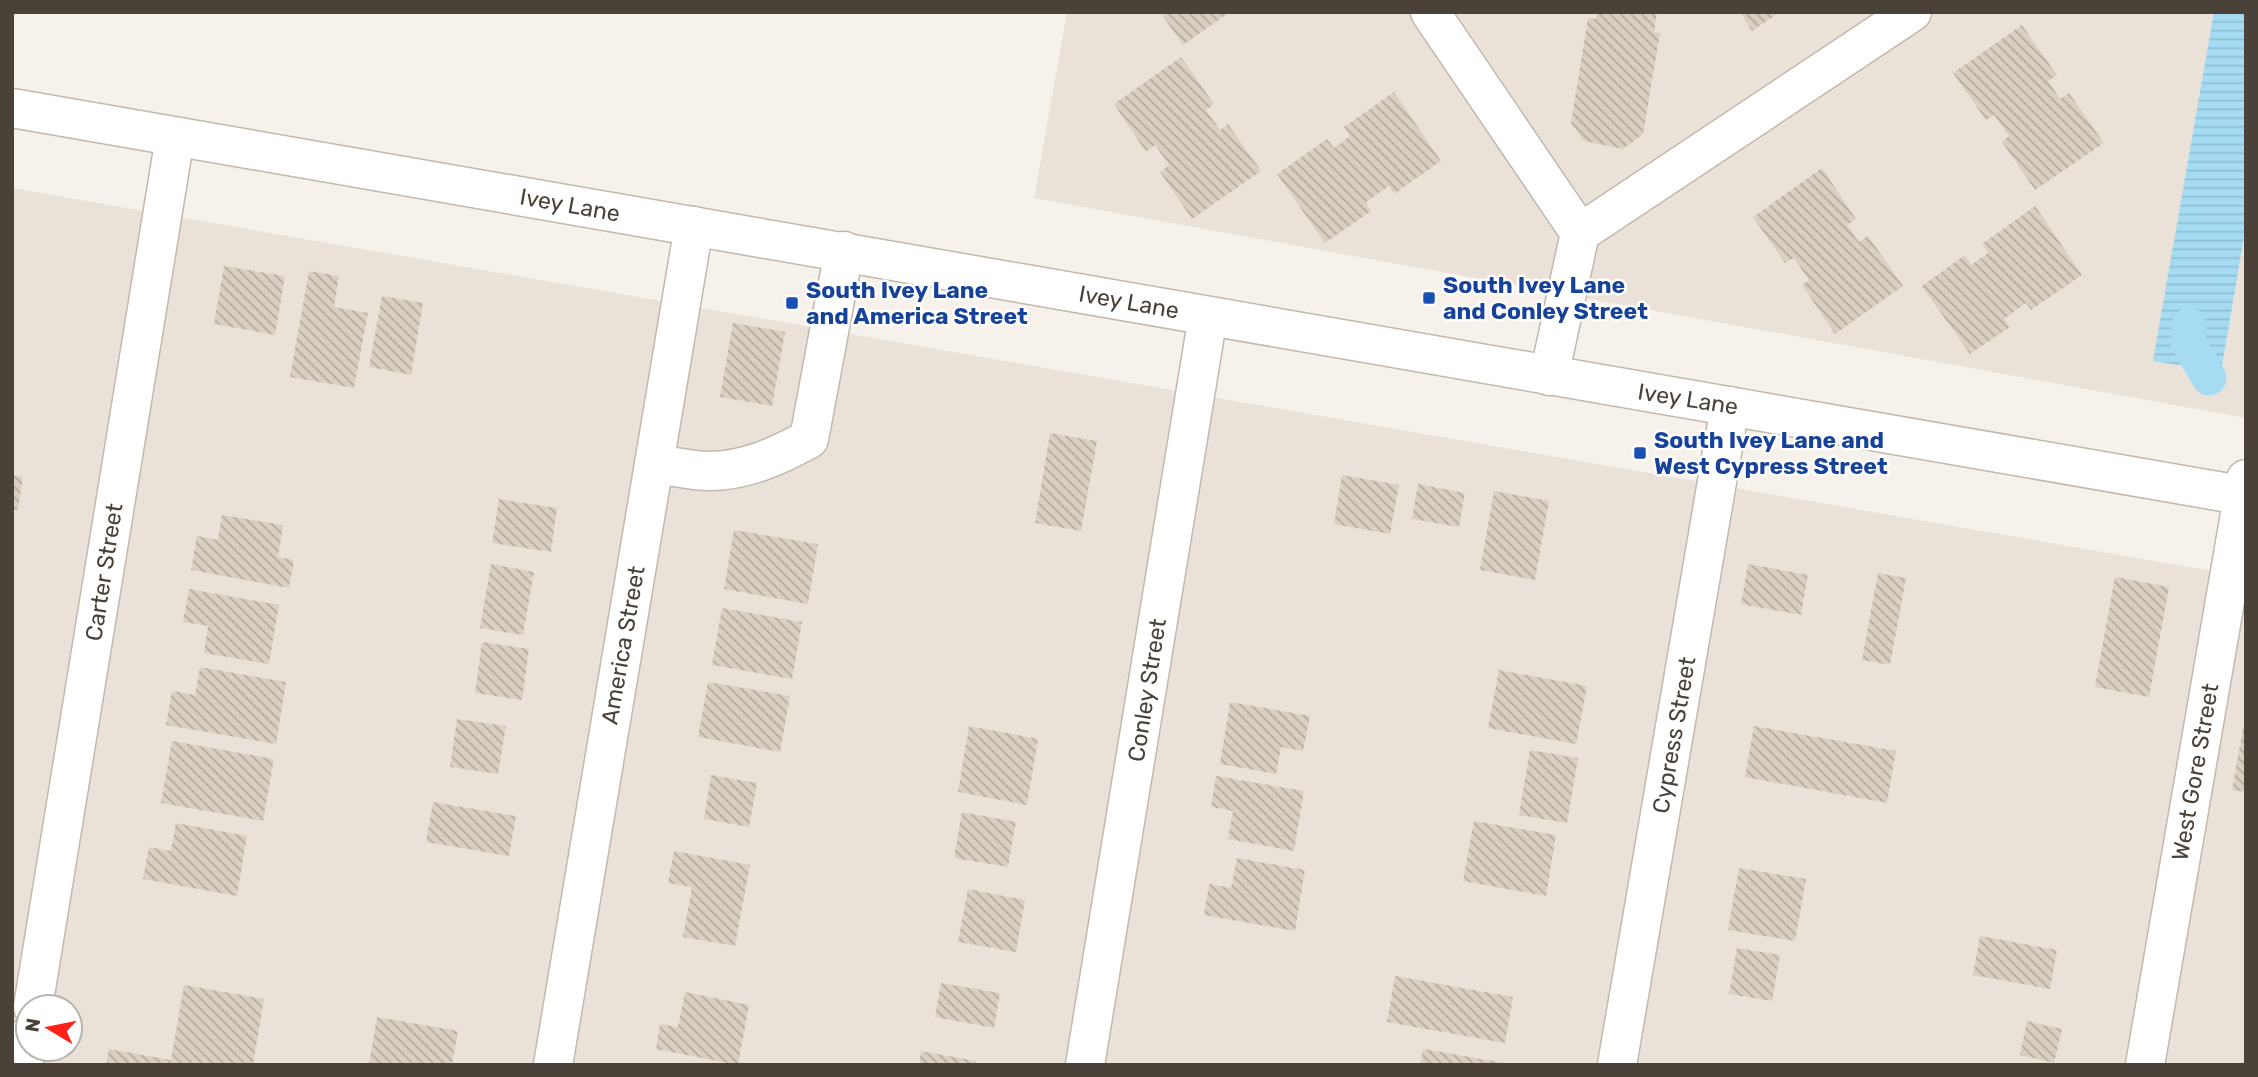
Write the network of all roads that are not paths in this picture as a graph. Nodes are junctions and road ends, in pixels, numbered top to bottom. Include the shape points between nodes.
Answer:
1 (1430, 12) edge
2 (1912, 12) edge
3 (12, 108) edge
4 (175, 137) junction
5 (694, 226) junction
6 (1580, 233) junction
7 (844, 251) junction
8 (1208, 316) junction
9 (1549, 376) junction
10 (1730, 406) junction
11 (654, 464) junction
12 (2245, 490) edge
13 (35, 993) edge
14 (553, 1065) edge
15 (1085, 1065) edge
16 (1617, 1065) edge
17 (2146, 1065) edge

1 - 6 street
2 - 6 street
3 - 4 street, Ivey Lane
4 - 5 street, Ivey Lane
4 - 13 street, Carter Street
5 - 7 street, Ivey Lane
5 - 11 street, America Street
6 - 9 street
7 - 8 street, Ivey Lane
7 - 11 street via 809,439 770,460 729,469
8 - 9 street, Ivey Lane
8 - 15 street, Conley Street
9 - 10 street, Ivey Lane
10 - 12 street, Ivey Lane
10 - 16 street, Cypress Street
11 - 14 street, America Street
12 - 17 street, West Gore Street

